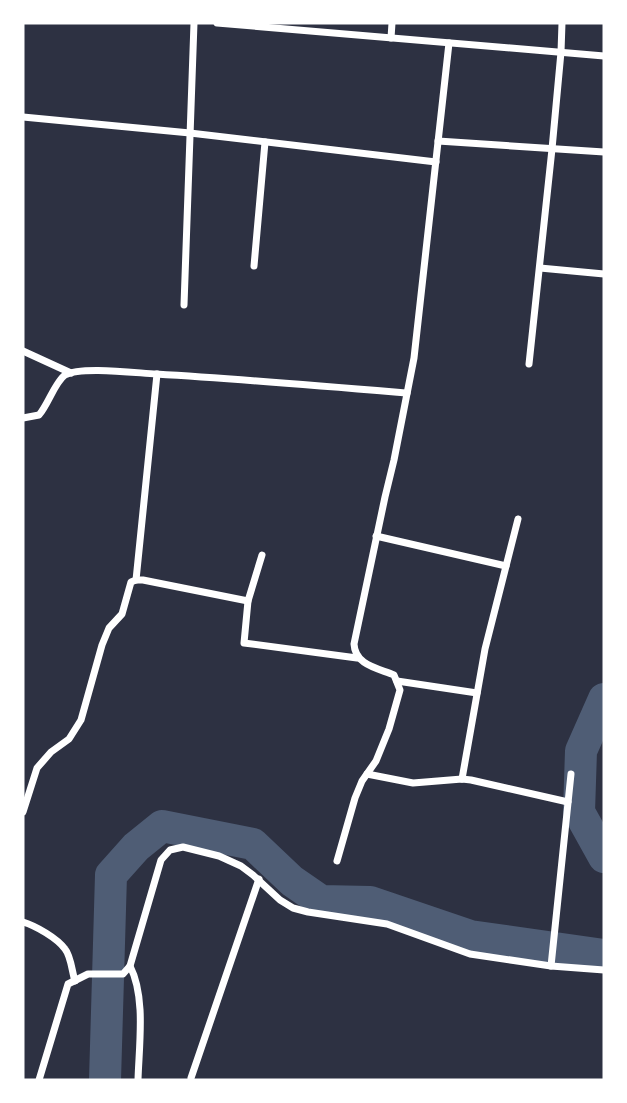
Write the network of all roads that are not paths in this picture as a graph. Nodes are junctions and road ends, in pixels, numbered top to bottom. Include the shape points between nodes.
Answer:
1 (194, 23) edge
2 (217, 23) edge
3 (392, 23) edge
4 (562, 23) edge
5 (391, 38) junction
6 (449, 43) junction
7 (561, 52) junction
8 (604, 56) edge
9 (23, 117) edge
10 (190, 133) junction
11 (438, 141) junction
12 (265, 142) junction
13 (552, 149) junction
14 (604, 152) edge
15 (436, 162) junction
16 (254, 265) dead end
17 (540, 268) junction
18 (604, 274) edge
19 (184, 305) dead end
20 (23, 351) edge
21 (529, 364) dead end
22 (71, 373) junction
23 (157, 374) junction
24 (407, 393) junction
25 (23, 418) edge
26 (518, 519) dead end
27 (376, 536) junction
28 (262, 555) dead end
29 (506, 566) junction
30 (136, 580) junction
31 (248, 601) junction
32 (357, 658) junction
33 (397, 681) junction
34 (477, 693) junction
35 (367, 774) junction
36 (571, 774) dead end
37 (462, 779) junction
38 (568, 802) junction
39 (23, 812) edge
40 (337, 861) dead end
41 (259, 879) junction
42 (23, 922) edge
43 (551, 963) junction
44 (130, 965) junction
45 (604, 970) edge
46 (75, 981) junction
47 (191, 1078) dead end
48 (39, 1080) edge
49 (138, 1080) edge

1 - 10 street
2 - 5 street
3 - 5 street
4 - 7 street
5 - 6 street
6 - 7 street
6 - 11 street
7 - 8 street
7 - 13 street
9 - 10 street
10 - 12 street
10 - 19 street
11 - 13 street
11 - 15 street
12 - 15 street
12 - 16 street
13 - 14 street
13 - 17 street
15 - 24 street
17 - 18 street
17 - 21 street
20 - 22 street
22 - 23 street
22 - 25 street via 63,377 39,415
23 - 24 street
23 - 30 street
24 - 27 street
26 - 29 street
27 - 29 street
27 - 32 street via 354,644
28 - 31 street
29 - 34 street
30 - 31 street
30 - 39 street via 128,588 122,614 106,634 80,720 69,739 37,768
31 - 32 street via 244,643
32 - 33 street via 394,675
33 - 34 street
33 - 35 street via 400,690 389,729
34 - 37 street
35 - 37 street via 413,783
35 - 40 street via 355,798
36 - 38 street
37 - 38 street
38 - 43 street
41 - 43 street via 293,908 387,924 470,954
41 - 44 street via 219,856 183,847 170,850 161,860
41 - 47 street
42 - 46 street via 67,950
43 - 45 street
44 - 46 street via 123,974 88,974
44 - 49 street via 139,995
46 - 48 street via 68,984

